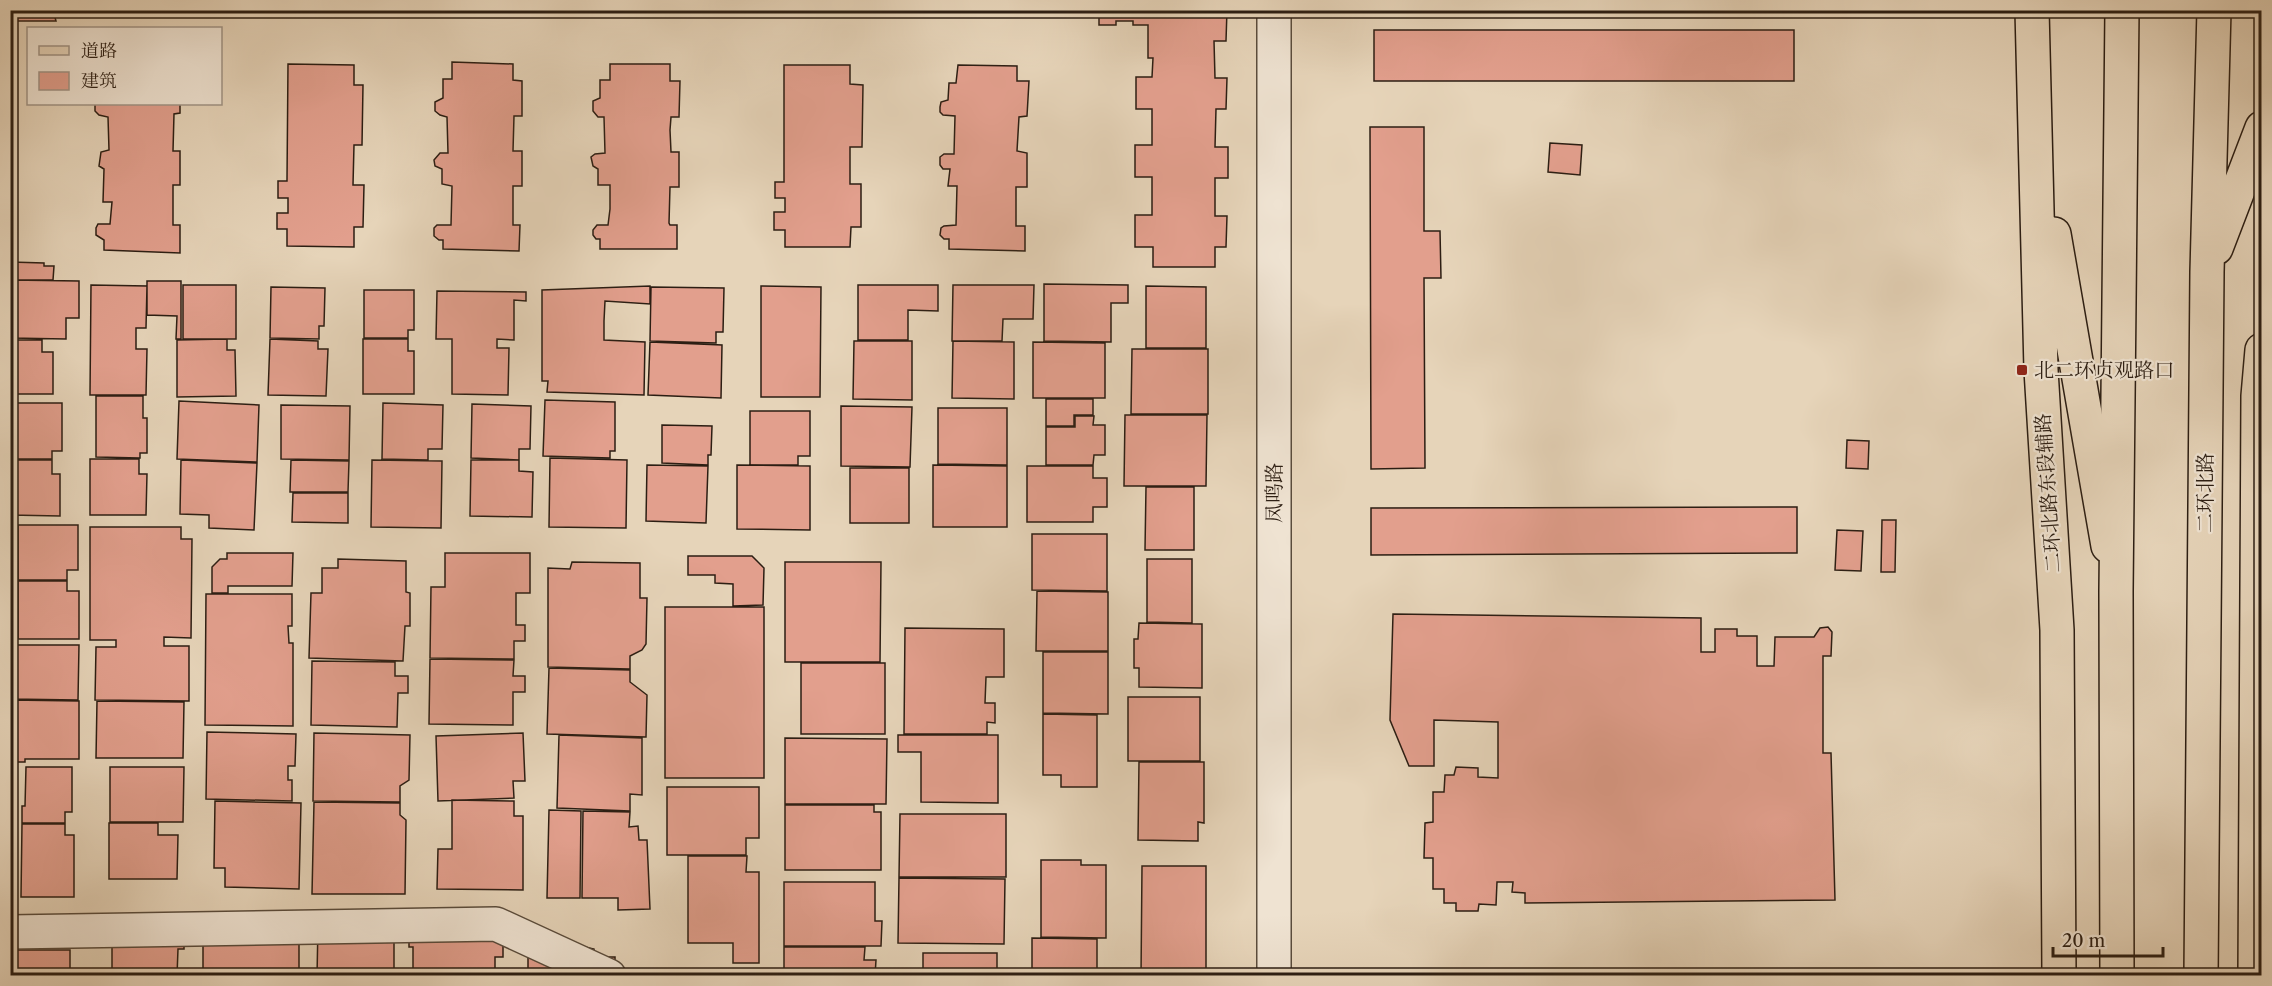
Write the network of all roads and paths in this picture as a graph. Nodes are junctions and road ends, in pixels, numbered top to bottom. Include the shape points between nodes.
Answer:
1 (1274, 10) edge
2 (2032, 10) edge
3 (2122, 10) edge
4 (2214, 10) edge
5 (2262, 128) edge
6 (2036, 131) junction
7 (2207, 272) junction
8 (2262, 350) edge
9 (2116, 592) junction
10 (10, 932) edge
11 (609, 975) edge
12 (1274, 975) edge
13 (2058, 975) edge
14 (2117, 975) edge
15 (2201, 975) edge
16 (2255, 975) edge

1 - 12 street, 凤鸣路
2 - 6 main road, 二环北路东段辅路
3 - 9 main road
4 - 7 main road, 二环北路
5 - 7 main road
6 - 9 main road
6 - 13 main road, 二环北路东段辅路 via 2041,380 2057,630
7 - 15 main road, 二环北路
8 - 16 main road via 2258,396
9 - 14 main road
10 - 11 street via 496,924

